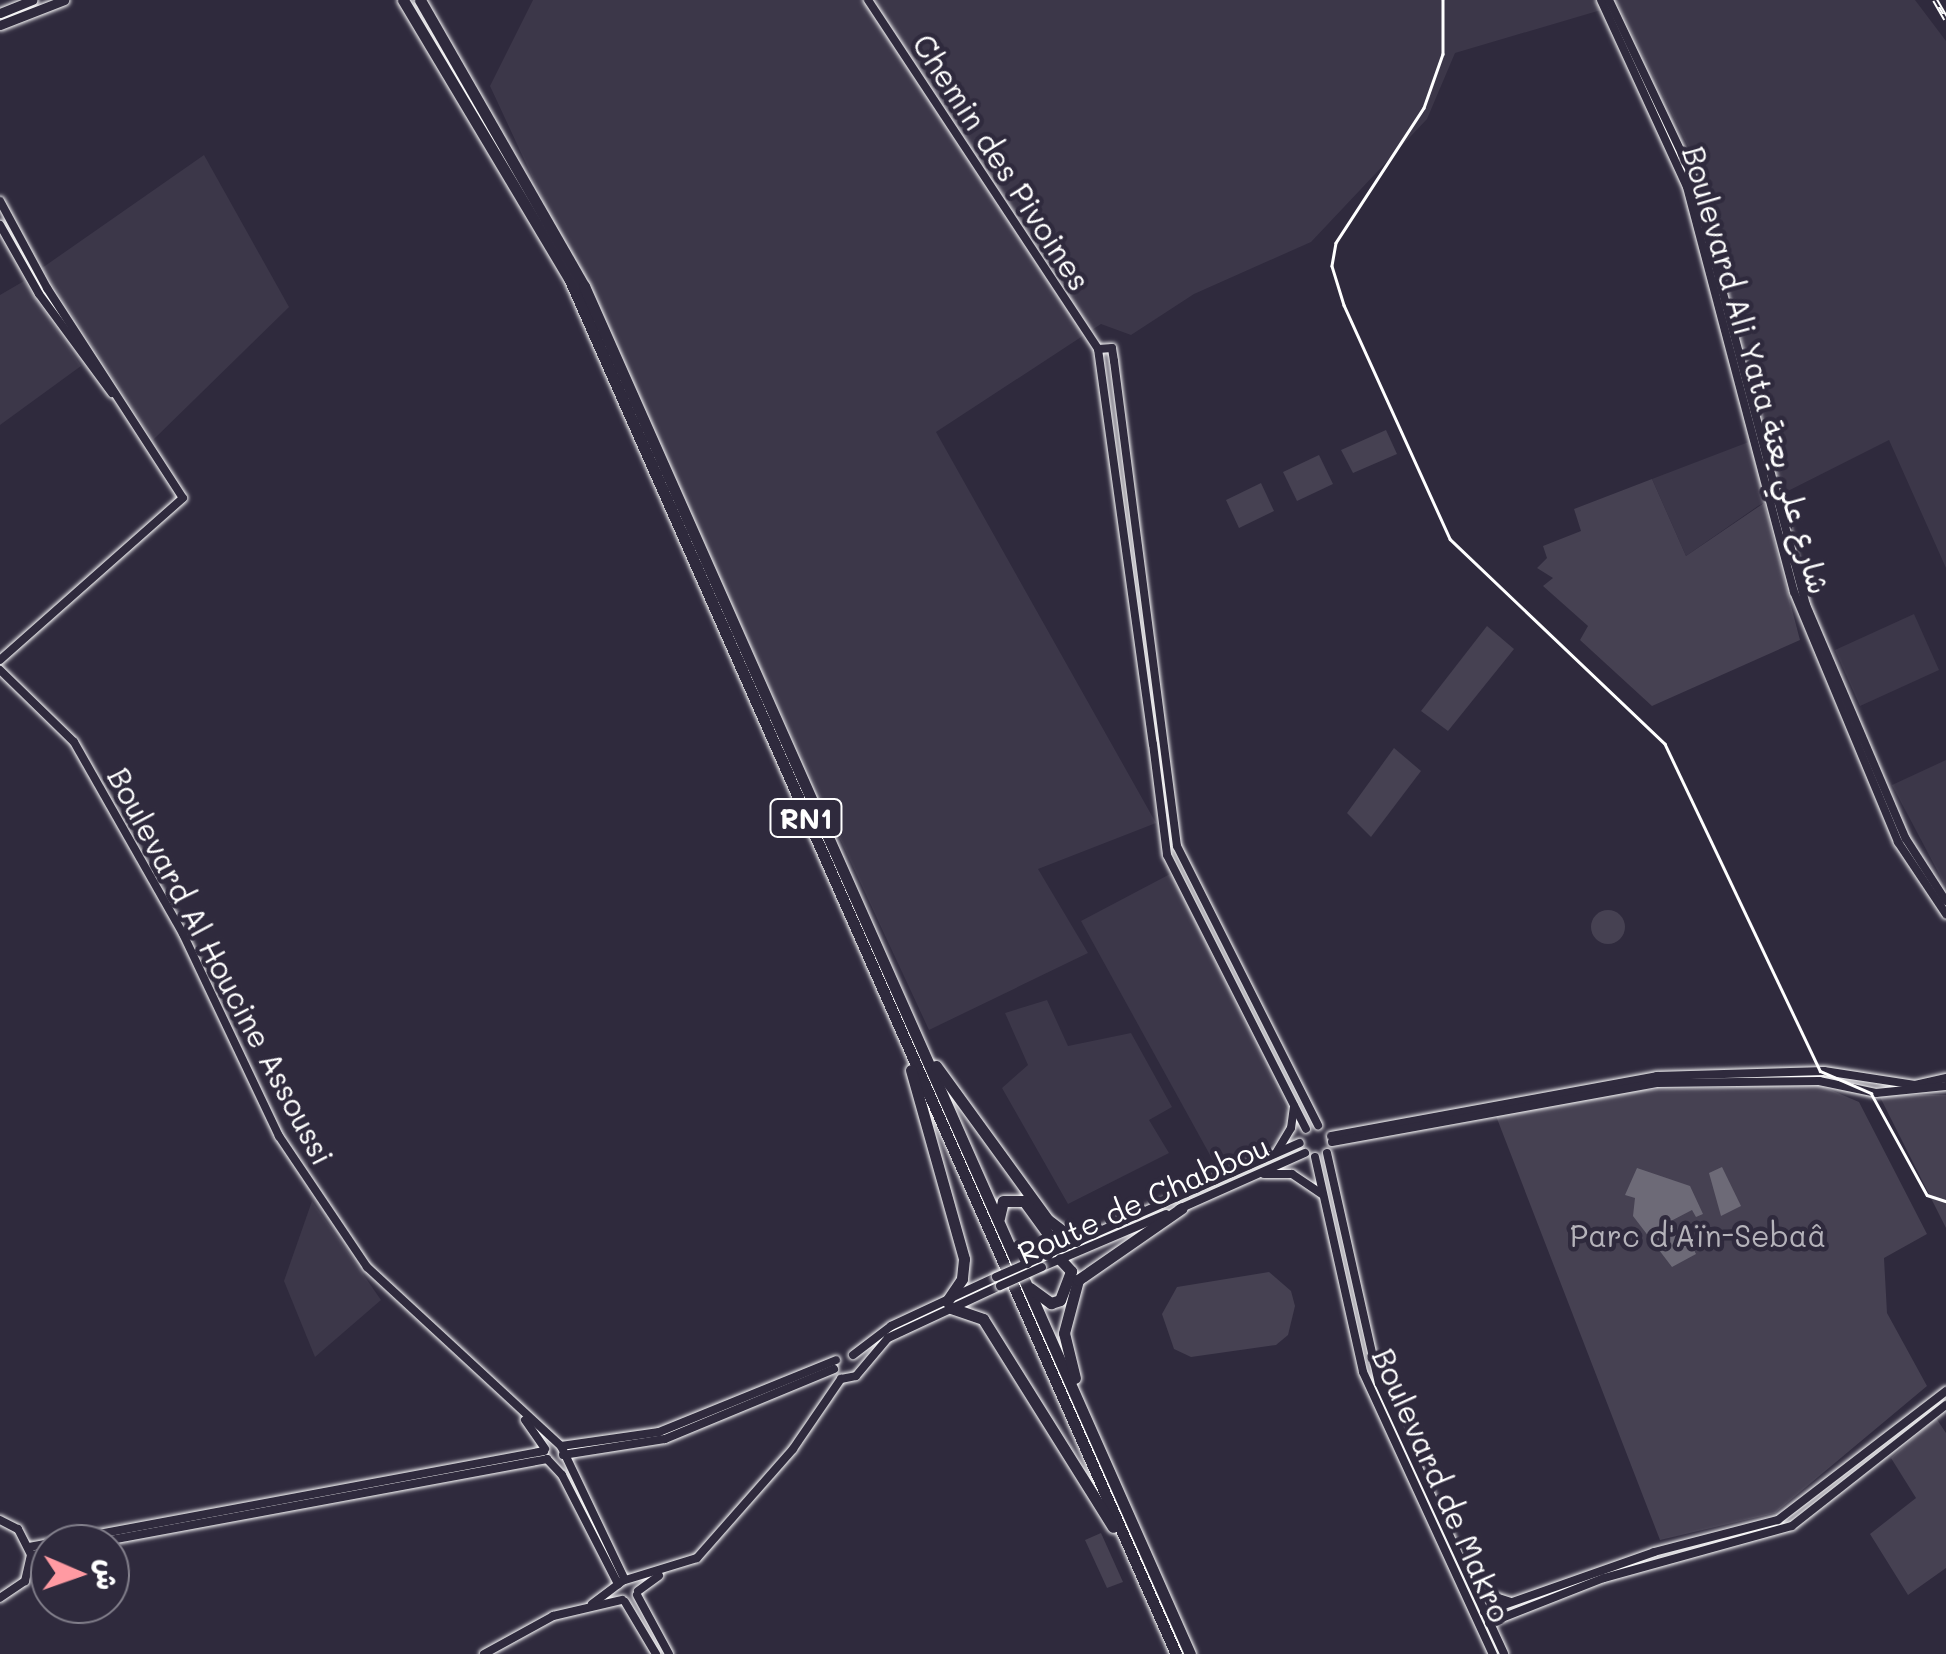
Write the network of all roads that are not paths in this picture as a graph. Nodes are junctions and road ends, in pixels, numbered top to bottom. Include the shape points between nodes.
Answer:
1 (32, 0) edge
2 (64, 0) edge
3 (403, 0) edge
4 (420, 0) edge
5 (868, 0) edge
6 (1601, 0) edge
7 (1610, 0) edge
8 (0, 13) edge
9 (0, 25) edge
10 (0, 201) edge
11 (0, 224) edge
12 (1098, 349) junction
13 (1114, 361) junction
14 (1100, 363) junction
15 (1742, 369) junction
16 (112, 393) junction
17 (0, 660) edge
18 (0, 670) edge
19 (1151, 729) junction
20 (1165, 730) junction
21 (1166, 741) junction
22 (1153, 744) junction
23 (1946, 901) edge
24 (1946, 914) edge
25 (908, 1032) junction
26 (1946, 1078) edge
27 (1946, 1086) edge
28 (1532, 1099) junction
29 (1294, 1102) junction
30 (1318, 1126) junction
31 (1306, 1129) junction
32 (1331, 1139) junction
33 (1302, 1148) junction
34 (1327, 1153) junction
35 (1273, 1157) junction
36 (1315, 1157) junction
37 (1255, 1175) junction
38 (1323, 1195) junction
39 (1182, 1208) junction
40 (1002, 1232) junction
41 (1076, 1241) junction
42 (1060, 1259) junction
43 (1042, 1260) junction
44 (1023, 1280) junction
45 (949, 1305) junction
46 (853, 1355) junction
47 (835, 1365) junction
48 (860, 1366) junction
49 (841, 1378) junction
50 (1946, 1390) edge
51 (1946, 1405) edge
52 (523, 1416) junction
53 (560, 1450) junction
54 (547, 1455) junction
55 (0, 1520) edge
56 (130, 1532) edge
57 (130, 1536) edge
58 (1139, 1540) junction
59 (30, 1551) joint
60 (663, 1573) junction
61 (1141, 1579) junction
62 (623, 1583) junction
63 (1475, 1590) junction
64 (638, 1593) junction
65 (0, 1598) edge
66 (623, 1601) junction
67 (1510, 1602) junction
68 (592, 1604) junction
69 (1486, 1611) junction
70 (1510, 1614) junction
71 (1475, 1616) junction
72 (1491, 1622) junction
73 (1480, 1627) junction
74 (1502, 1650) edge
75 (484, 1654) edge
76 (656, 1654) edge
77 (669, 1654) edge
78 (1176, 1654) edge
79 (1190, 1654) edge
80 (1494, 1654) edge

1 - 8 main road
2 - 9 main road
3 - 25 highway, RN1 via 569,278
4 - 25 highway, RN1 via 568,253
5 - 12 street, Chemin des Pivoines
6 - 15 street, Boulevard Ali Yata شارع علي يعتة via 1680,166
7 - 15 street, Boulevard Ali Yata شارع علي يعتة via 1688,164
10 - 16 street
11 - 16 street via 40,294
12 - 13 street via 1112,348
12 - 14 street
13 - 14 street
13 - 20 street
14 - 19 street
15 - 23 street, Boulevard Ali Yata شارع علي يعتة via 1806,605 1906,839
15 - 24 street, Boulevard Ali Yata شارع علي يعتة via 1796,598 1898,842
16 - 17 street via 184,498
18 - 52 street, Boulevard Al Houcine Assoussi via 74,742 182,934 280,1136 375,1278
19 - 20 street
19 - 22 street
20 - 21 street
21 - 22 street
21 - 30 street via 1180,854
22 - 29 street via 1169,859
25 - 40 highway, RN1
25 - 41 highway via 1024,1189
25 - 45 highway via 964,1259
25 - 61 highway, RN1
26 - 28 street via 1914,1085 1824,1071 1657,1076
27 - 28 street via 1871,1093 1818,1081 1672,1082
28 - 32 street
29 - 31 street
29 - 35 street via 1291,1128
30 - 31 street
30 - 32 street
31 - 33 street
32 - 34 street
33 - 35 street
33 - 36 street
33 - 37 street, Route de Chabbou
34 - 36 street
34 - 63 street, Boulevard de Makro via 1378,1383
35 - 41 street
36 - 38 street, Boulevard de Makro
37 - 38 street via 1292,1174
37 - 39 street, Route de Chabbou
38 - 71 street, Boulevard de Makro via 1363,1372
39 - 42 street, Route de Chabbou
39 - 58 highway via 1086,1270 1066,1310 1070,1366
40 - 43 highway via 1003,1201 1020,1198 1051,1238
40 - 44 highway, RN1
41 - 43 street
42 - 43 street, Route de Chabbou
42 - 44 highway via 1072,1270 1058,1302 1041,1298
43 - 45 street, Route de Chabbou, bridge
44 - 58 highway, RN1
45 - 46 street via 878,1334
45 - 48 street via 888,1338
45 - 61 highway via 976,1311 985,1321
46 - 47 street
46 - 48 street
47 - 49 street
47 - 53 street via 659,1432
48 - 49 street via 854,1378
49 - 60 street via 728,1526 694,1560
50 - 67 street via 1778,1520 1654,1552
51 - 70 street via 1792,1526 1604,1578
52 - 53 street, Boulevard Al Houcine Assoussi
52 - 54 street, Boulevard Al Houcine Assoussi
53 - 54 street
53 - 54 street
53 - 62 street, Boulevard Al Houcine Assoussi
54 - 56 street
54 - 57 street
54 - 62 street, Boulevard Al Houcine Assoussi
55 - 59 street via 18,1529
58 - 79 highway, RN1
59 - 65 street via 25,1582
60 - 62 street
60 - 64 street
61 - 78 highway, RN1
62 - 64 street
62 - 66 street
62 - 68 street
63 - 67 street
63 - 69 street, Boulevard de Makro
64 - 66 street
64 - 77 street
66 - 68 street
66 - 76 street
67 - 69 street
68 - 75 street via 506,1637
69 - 71 street
69 - 72 street, Boulevard de Makro
70 - 72 street
70 - 74 street
71 - 73 street, Boulevard de Makro
72 - 73 street
72 - 74 street, Boulevard de Makro
73 - 80 street, Boulevard de Makro

